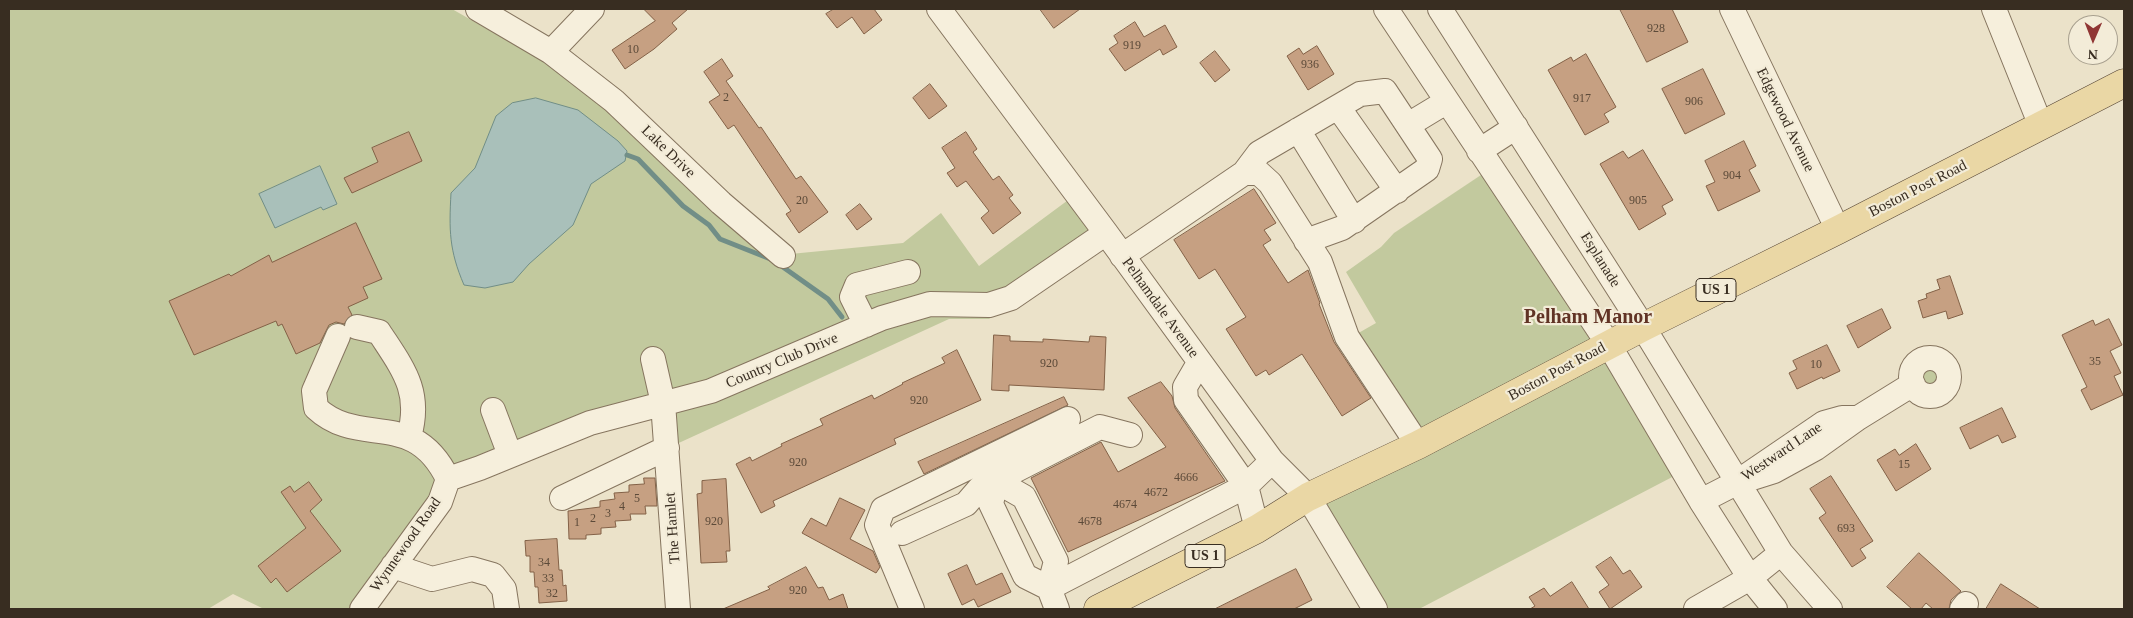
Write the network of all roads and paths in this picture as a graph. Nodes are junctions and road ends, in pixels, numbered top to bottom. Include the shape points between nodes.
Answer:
1 (478, 9) edge
2 (592, 9) edge
3 (939, 9) edge
4 (1386, 9) edge
5 (1440, 9) edge
6 (1732, 9) edge
7 (1994, 9) edge
8 (551, 52) junction
9 (2124, 83) edge
10 (1446, 102) junction
11 (1338, 107) junction
12 (1408, 125) junction
13 (1516, 126) junction
14 (2041, 126) junction
15 (1298, 130) junction
16 (1479, 151) junction
17 (1244, 173) junction
18 (1397, 191) junction
19 (1354, 221) junction
20 (1838, 230) junction
21 (1106, 233) junction
22 (1306, 241) junction
23 (783, 256) dead end
24 (1122, 256) junction
25 (908, 272) dead end
26 (866, 325) junction
27 (1642, 327) junction
28 (1609, 345) junction
29 (654, 359) dead end
30 (1199, 363) junction
31 (1913, 384) dead end
32 (663, 403) junction
33 (493, 410) dead end
34 (1068, 419) dead end
35 (1130, 435) dead end
36 (409, 437) junction
37 (1418, 445) junction
38 (667, 448) junction
39 (510, 455) junction
40 (1272, 462) junction
41 (448, 479) junction
42 (996, 480) junction
43 (1736, 483) junction
44 (1246, 486) junction
45 (1308, 497) junction
46 (562, 498) dead end
47 (1701, 501) junction
48 (1257, 529) junction
49 (902, 533) dead end
50 (1781, 553) junction
51 (393, 566) junction
52 (1750, 578) junction
53 (1053, 598) edge
54 (362, 609) edge
55 (507, 609) edge
56 (678, 609) edge
57 (912, 609) edge
58 (1098, 609) edge
59 (1375, 609) edge
60 (1696, 609) edge
61 (1775, 609) edge
62 (1830, 609) edge

1 - 8 street, Lake Drive
2 - 8 street
3 - 21 street, Pelhamdale Avenue
4 - 10 street
5 - 13 street, Esplanade
6 - 20 street, Edgewood Avenue
7 - 14 street
8 - 23 street, Lake Drive via 614,101
9 - 14 main road, Boston Post Road / US 1
10 - 12 street
10 - 16 street
11 - 12 street via 1360,94 1385,92
11 - 15 street
11 - 18 street
12 - 18 street via 1430,159 1427,169
13 - 16 street
13 - 27 street, Esplanade
14 - 20 main road, Boston Post Road / US 1
15 - 17 street via 1259,153
15 - 19 street
16 - 28 street
17 - 22 street via 1259,173 1270,183
17 - 24 street
18 - 19 street
19 - 22 street
20 - 27 main road, Boston Post Road / US 1
21 - 24 street, Pelhamdale Avenue
21 - 26 street, Country Club Drive via 1011,298 989,305 930,304
22 - 37 street via 1320,262 1348,337
24 - 30 street, Pelhamdale Avenue
25 - 26 street via 857,286 852,297
26 - 32 street, Country Club Drive via 711,391
27 - 28 main road, Boston Post Road / US 1
27 - 43 street, Esplanade
28 - 37 main road, Boston Post Road / US 1
28 - 47 street
29 - 32 street, The Hamlet
30 - 40 street, Pelhamdale Avenue
30 - 44 street via 1185,387 1186,400
31 - 43 street, Westward Lane via 1816,448 1774,470
32 - 38 street, The Hamlet
32 - 39 street, Country Club Drive via 590,423
33 - 39 street
34 - 57 street via 883,508 877,524
35 - 42 street via 1100,427
36 - 36 street via 415,416 408,377 379,332 348,332 314,391 316,408 338,422
36 - 41 street via 423,444 438,460
37 - 45 main road, Boston Post Road / US 1
38 - 46 street
38 - 56 street, The Hamlet
39 - 41 street, Country Club Drive
40 - 44 street
40 - 45 street, Pelhamdale Avenue
41 - 51 street, Wynnewood Road via 440,502
42 - 49 street via 979,489 966,504
42 - 53 street via 991,504 1025,576
42 - 53 street via 1024,497 1056,561
43 - 47 street, Westward Lane
43 - 50 street, Esplanade
44 - 48 street
44 - 53 street
45 - 48 main road, Boston Post Road / US 1
45 - 59 street, Pelhamdale Avenue
47 - 52 street
48 - 58 main road, Boston Post Road / US 1
50 - 52 street
50 - 62 street, Esplanade
51 - 54 street, Wynnewood Road
51 - 55 street via 432,579 472,569 493,575 504,588
52 - 60 street
52 - 61 street

